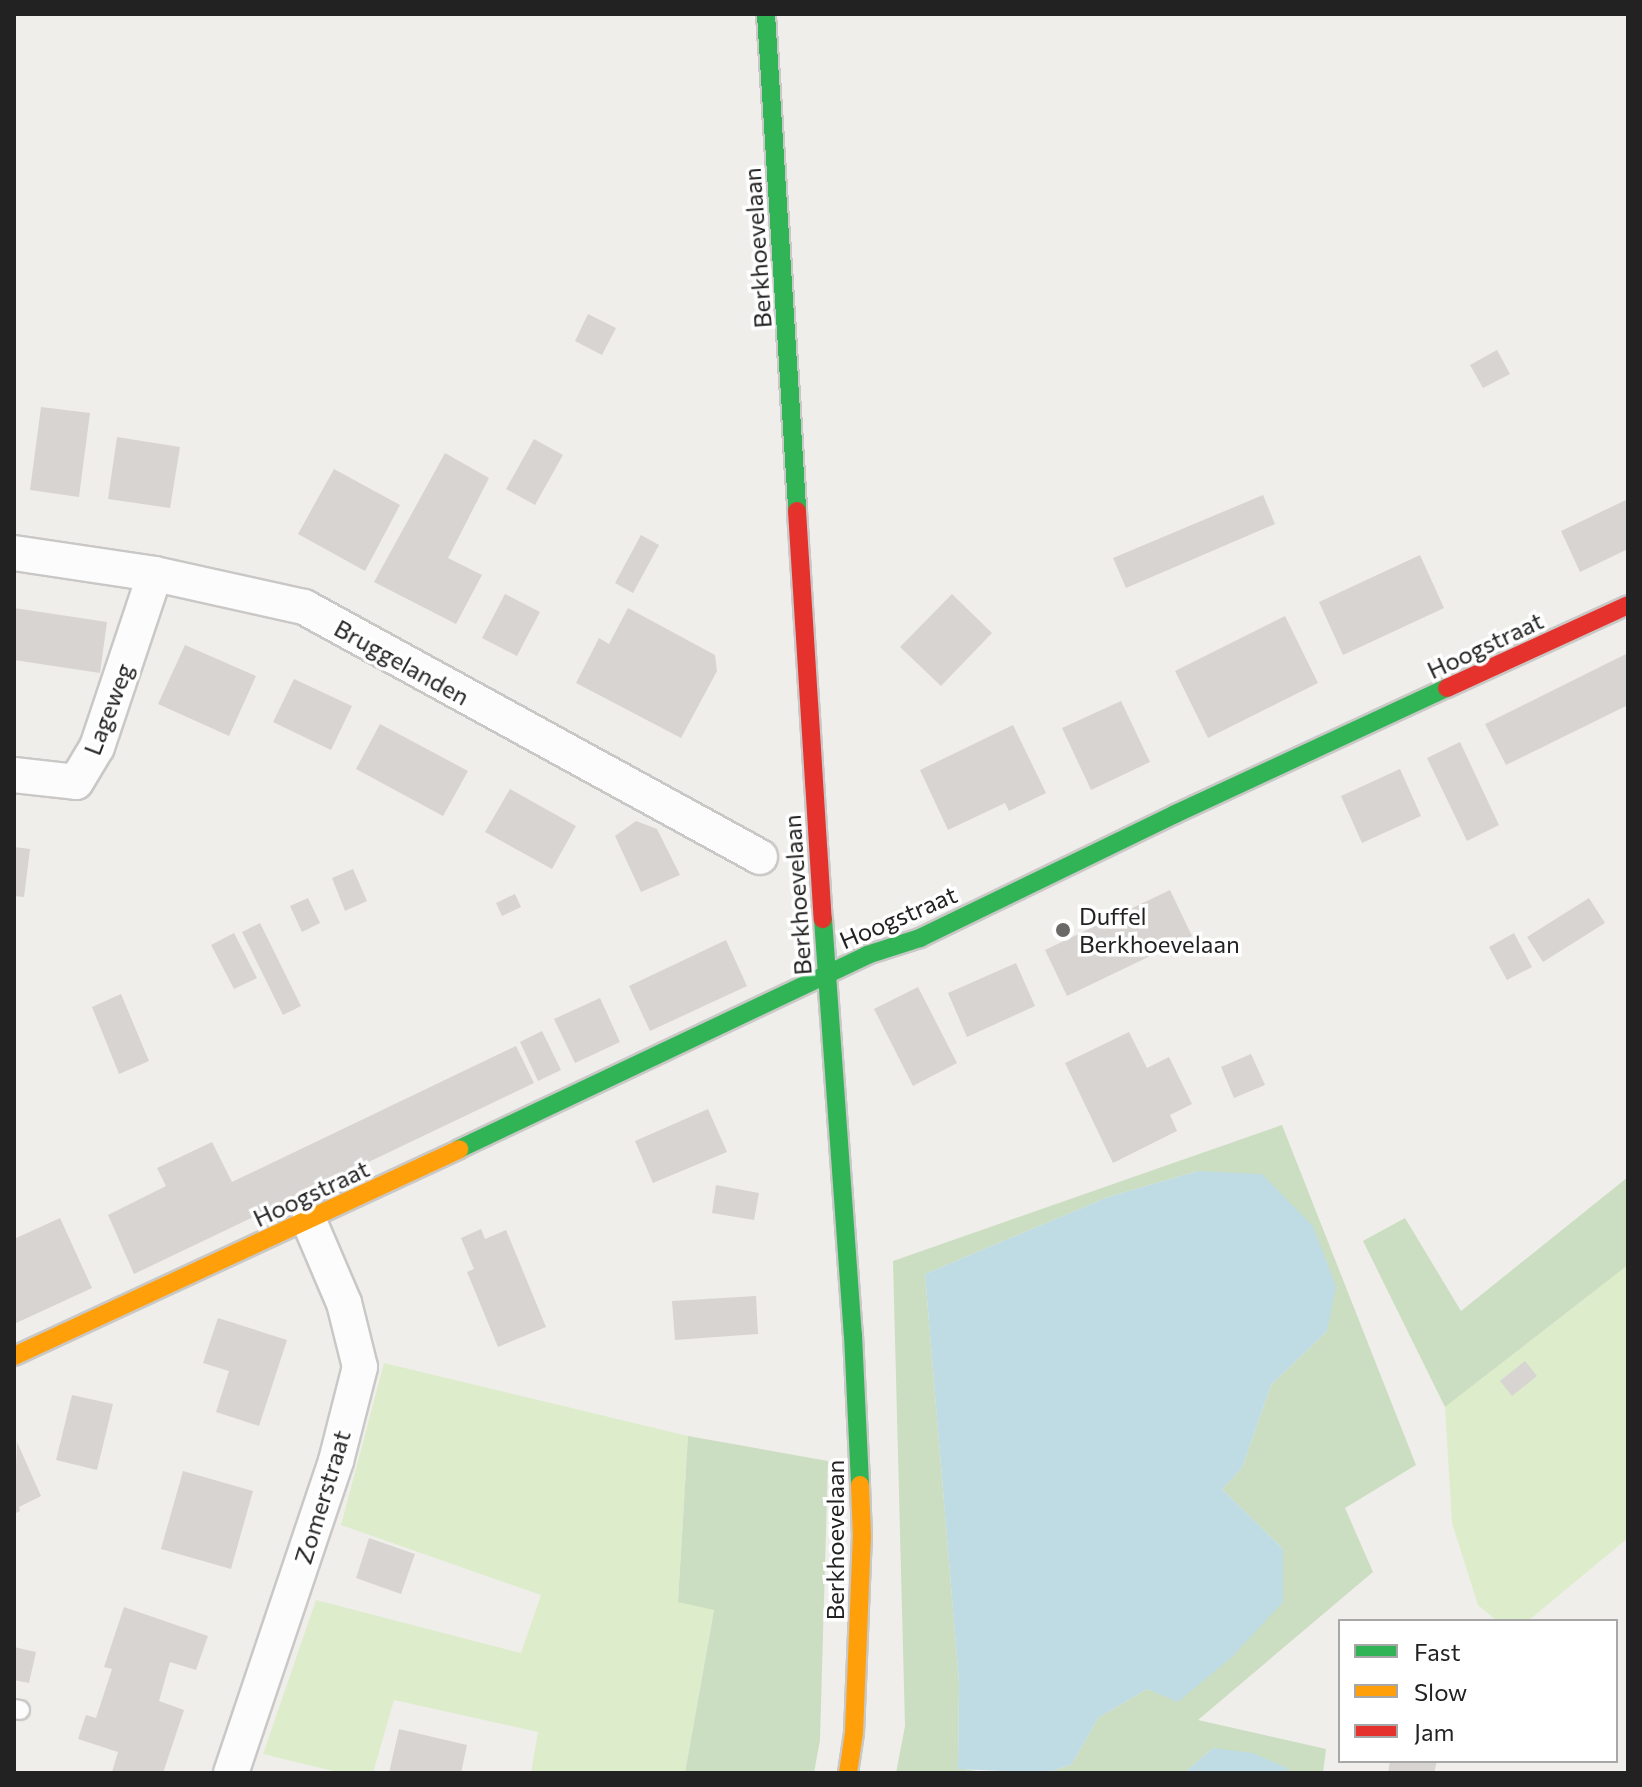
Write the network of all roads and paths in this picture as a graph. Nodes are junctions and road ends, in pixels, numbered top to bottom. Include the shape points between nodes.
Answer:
1 (766, 14) edge
2 (14, 553) edge
3 (155, 574) junction
4 (1628, 605) edge
5 (14, 775) edge
6 (760, 857) dead end
7 (826, 974) junction
8 (309, 1221) junction
9 (14, 1356) edge
10 (231, 1773) edge
11 (848, 1773) edge

1 - 7 street, Berkhoevelaan
2 - 3 street, Bruggelanden
3 - 5 street, Lageweg via 97,747 76,782
3 - 6 street, Bruggelanden via 304,607
4 - 7 street, Hoogstraat via 920,938
7 - 8 street, Hoogstraat
7 - 11 street, Berkhoevelaan via 862,1537
8 - 9 street, Hoogstraat
8 - 10 street, Zomerstraat via 344,1303 360,1367 336,1461

